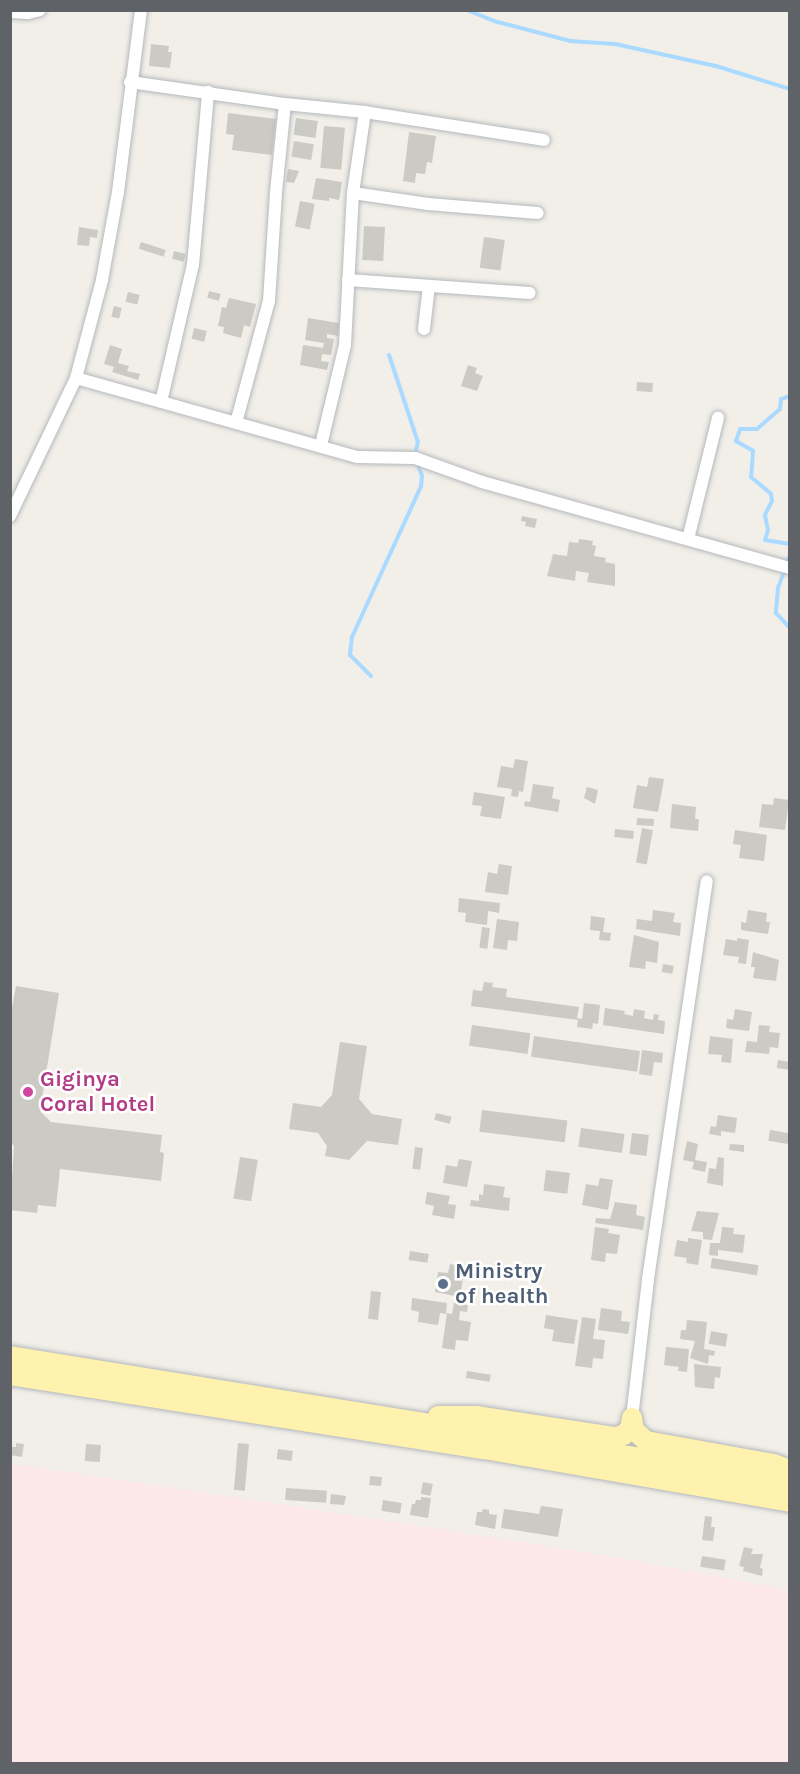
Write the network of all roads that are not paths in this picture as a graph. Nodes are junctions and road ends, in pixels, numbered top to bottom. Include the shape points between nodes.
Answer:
1 (40, 10) edge
2 (141, 10) edge
3 (10, 12) edge
4 (130, 82) junction
5 (208, 93) junction
6 (285, 104) junction
7 (365, 112) junction
8 (544, 140) dead end
9 (353, 193) junction
10 (538, 213) dead end
11 (348, 280) junction
12 (429, 286) junction
13 (530, 293) dead end
14 (424, 329) dead end
15 (76, 378) junction
16 (161, 402) junction
17 (718, 418) dead end
18 (236, 423) junction
19 (321, 445) junction
20 (10, 516) edge
21 (688, 539) junction
22 (789, 568) edge
23 (707, 881) dead end
24 (10, 1356) edge
25 (10, 1375) edge
26 (389, 1418) junction
27 (632, 1418) junction
28 (789, 1470) edge
29 (789, 1486) edge
30 (789, 1502) edge

1 - 3 street
2 - 4 street
4 - 5 street
4 - 15 street via 118,192 102,280
5 - 6 street
5 - 16 street via 193,264
6 - 7 street
6 - 18 street via 269,301
7 - 8 street
7 - 9 street
9 - 10 street
9 - 11 street
11 - 12 street
11 - 19 street via 345,345
12 - 13 street
12 - 14 street
15 - 16 street
15 - 20 street
16 - 18 street
17 - 21 street
18 - 19 street
19 - 21 street via 357,457 415,458 482,482
21 - 22 street
23 - 27 street via 648,1279
24 - 26 main road
25 - 30 main road via 472,1447
26 - 27 main road via 476,1416 615,1437 624,1435
26 - 29 main road
27 - 28 main road via 634,1431 645,1441

